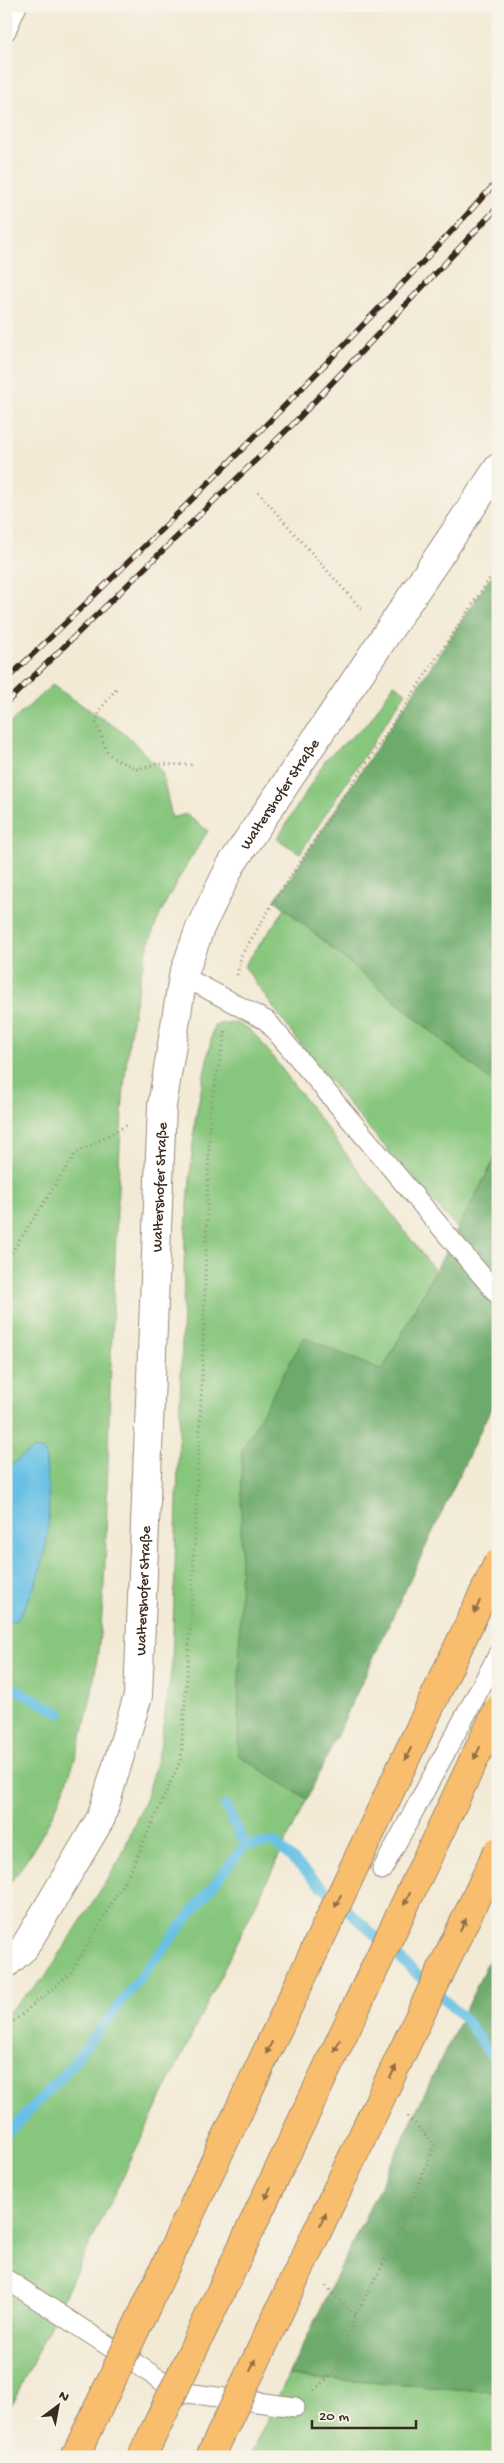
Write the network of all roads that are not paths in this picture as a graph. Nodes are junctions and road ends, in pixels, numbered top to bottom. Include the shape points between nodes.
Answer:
1 (17, 6) edge
2 (6, 31) edge
3 (498, 468) edge
4 (183, 976) junction
5 (498, 1295) edge
6 (498, 1563) edge
7 (498, 1655) edge
8 (498, 1709) edge
9 (498, 1851) edge
10 (382, 1870) dead end
11 (6, 1964) edge
12 (6, 2279) edge
13 (294, 2407) dead end
14 (75, 2457) edge
15 (142, 2457) edge
16 (210, 2457) edge

1 - 2 lane
3 - 4 street, Waltershofer Straße via 232,865 200,928
4 - 5 lane via 267,1021
4 - 11 street, Waltershofer Straße via 162,1106 138,1696 101,1818 24,1948
6 -> 14 highway, bridge
7 - 10 lane
8 -> 15 highway, bridge
16 -> 9 highway, bridge
12 - 13 lane via 179,2392

